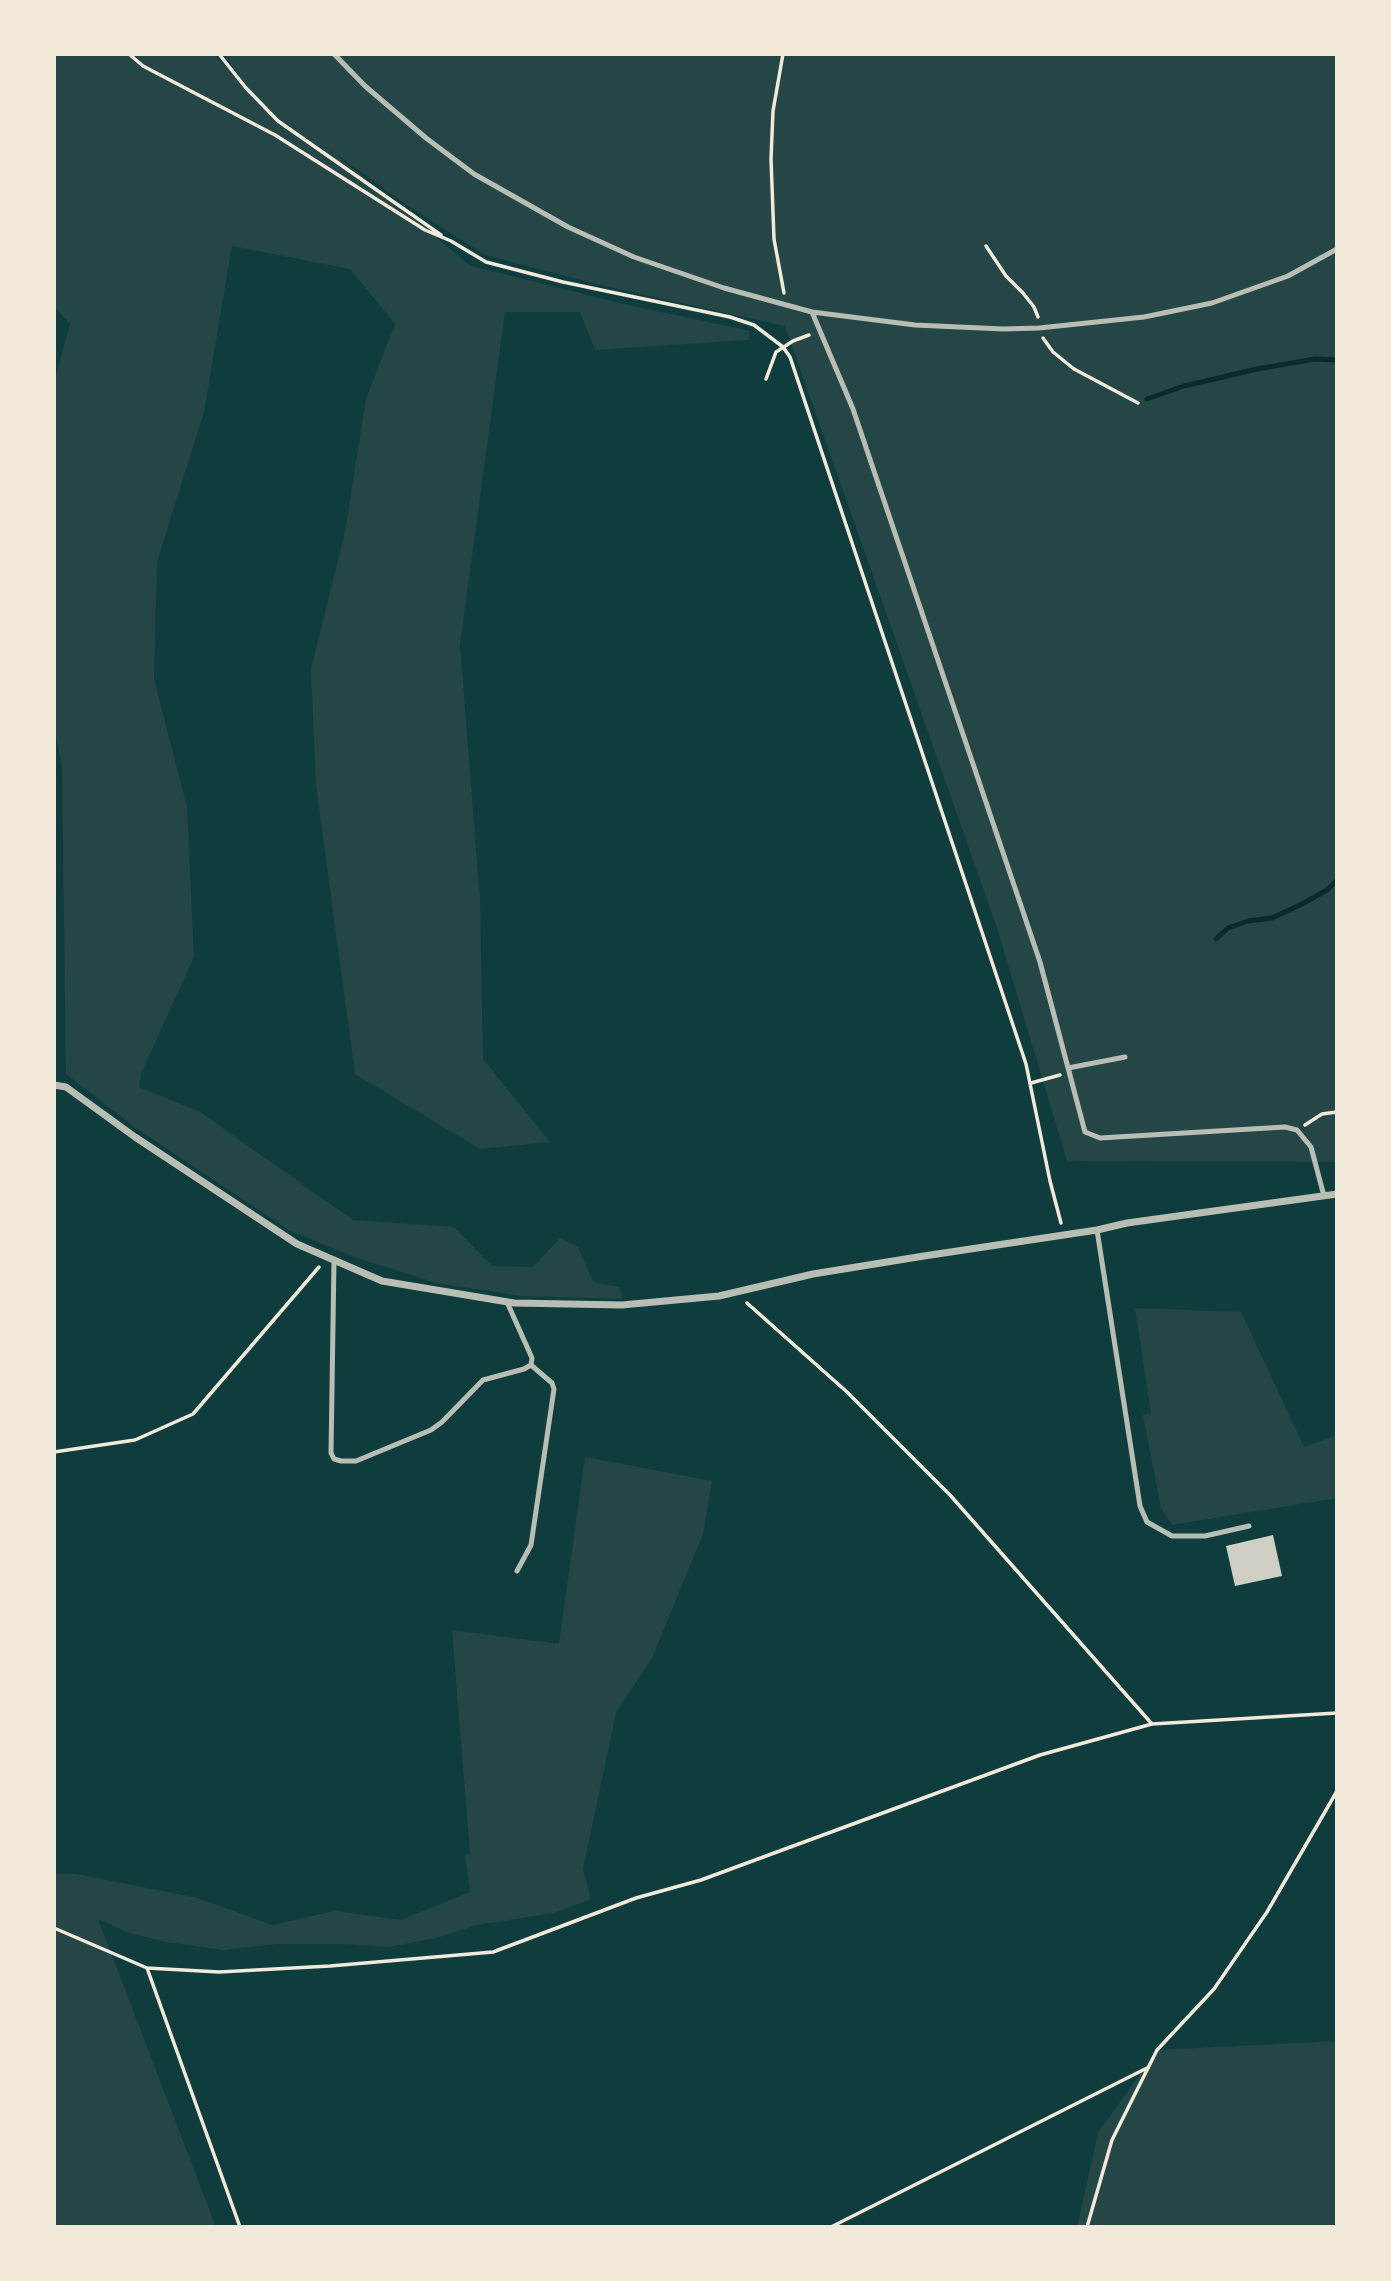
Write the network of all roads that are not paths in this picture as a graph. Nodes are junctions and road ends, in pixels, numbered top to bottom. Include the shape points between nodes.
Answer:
1 (334, 54) edge
2 (1337, 250) edge
3 (812, 312) junction
4 (1125, 1057) dead end
5 (1069, 1071) junction
6 (54, 1085) edge
7 (1337, 1194) edge
8 (1324, 1196) junction
9 (1097, 1230) junction
10 (331, 1259) junction
11 (507, 1303) junction
12 (531, 1365) junction
13 (1249, 1526) dead end
14 (517, 1571) dead end

1 - 3 lane via 365,86 455,160 568,228 724,288
2 - 3 lane via 1288,276 1212,303 1143,317 1003,329 915,325
3 - 5 lane via 853,409 1040,962
4 - 5 lane
5 - 8 lane via 1085,1132 1100,1138 1297,1130 1311,1147
6 - 10 street via 66,1087 297,1244
7 - 8 street
8 - 9 street
9 - 11 street via 813,1275 719,1296 622,1305
9 - 13 lane via 1140,1506 1147,1522 1172,1536 1205,1536
10 - 11 street via 383,1281
10 - 12 lane via 334,1459 356,1461 431,1430 483,1380
11 - 12 lane
12 - 14 lane via 554,1389 531,1545

